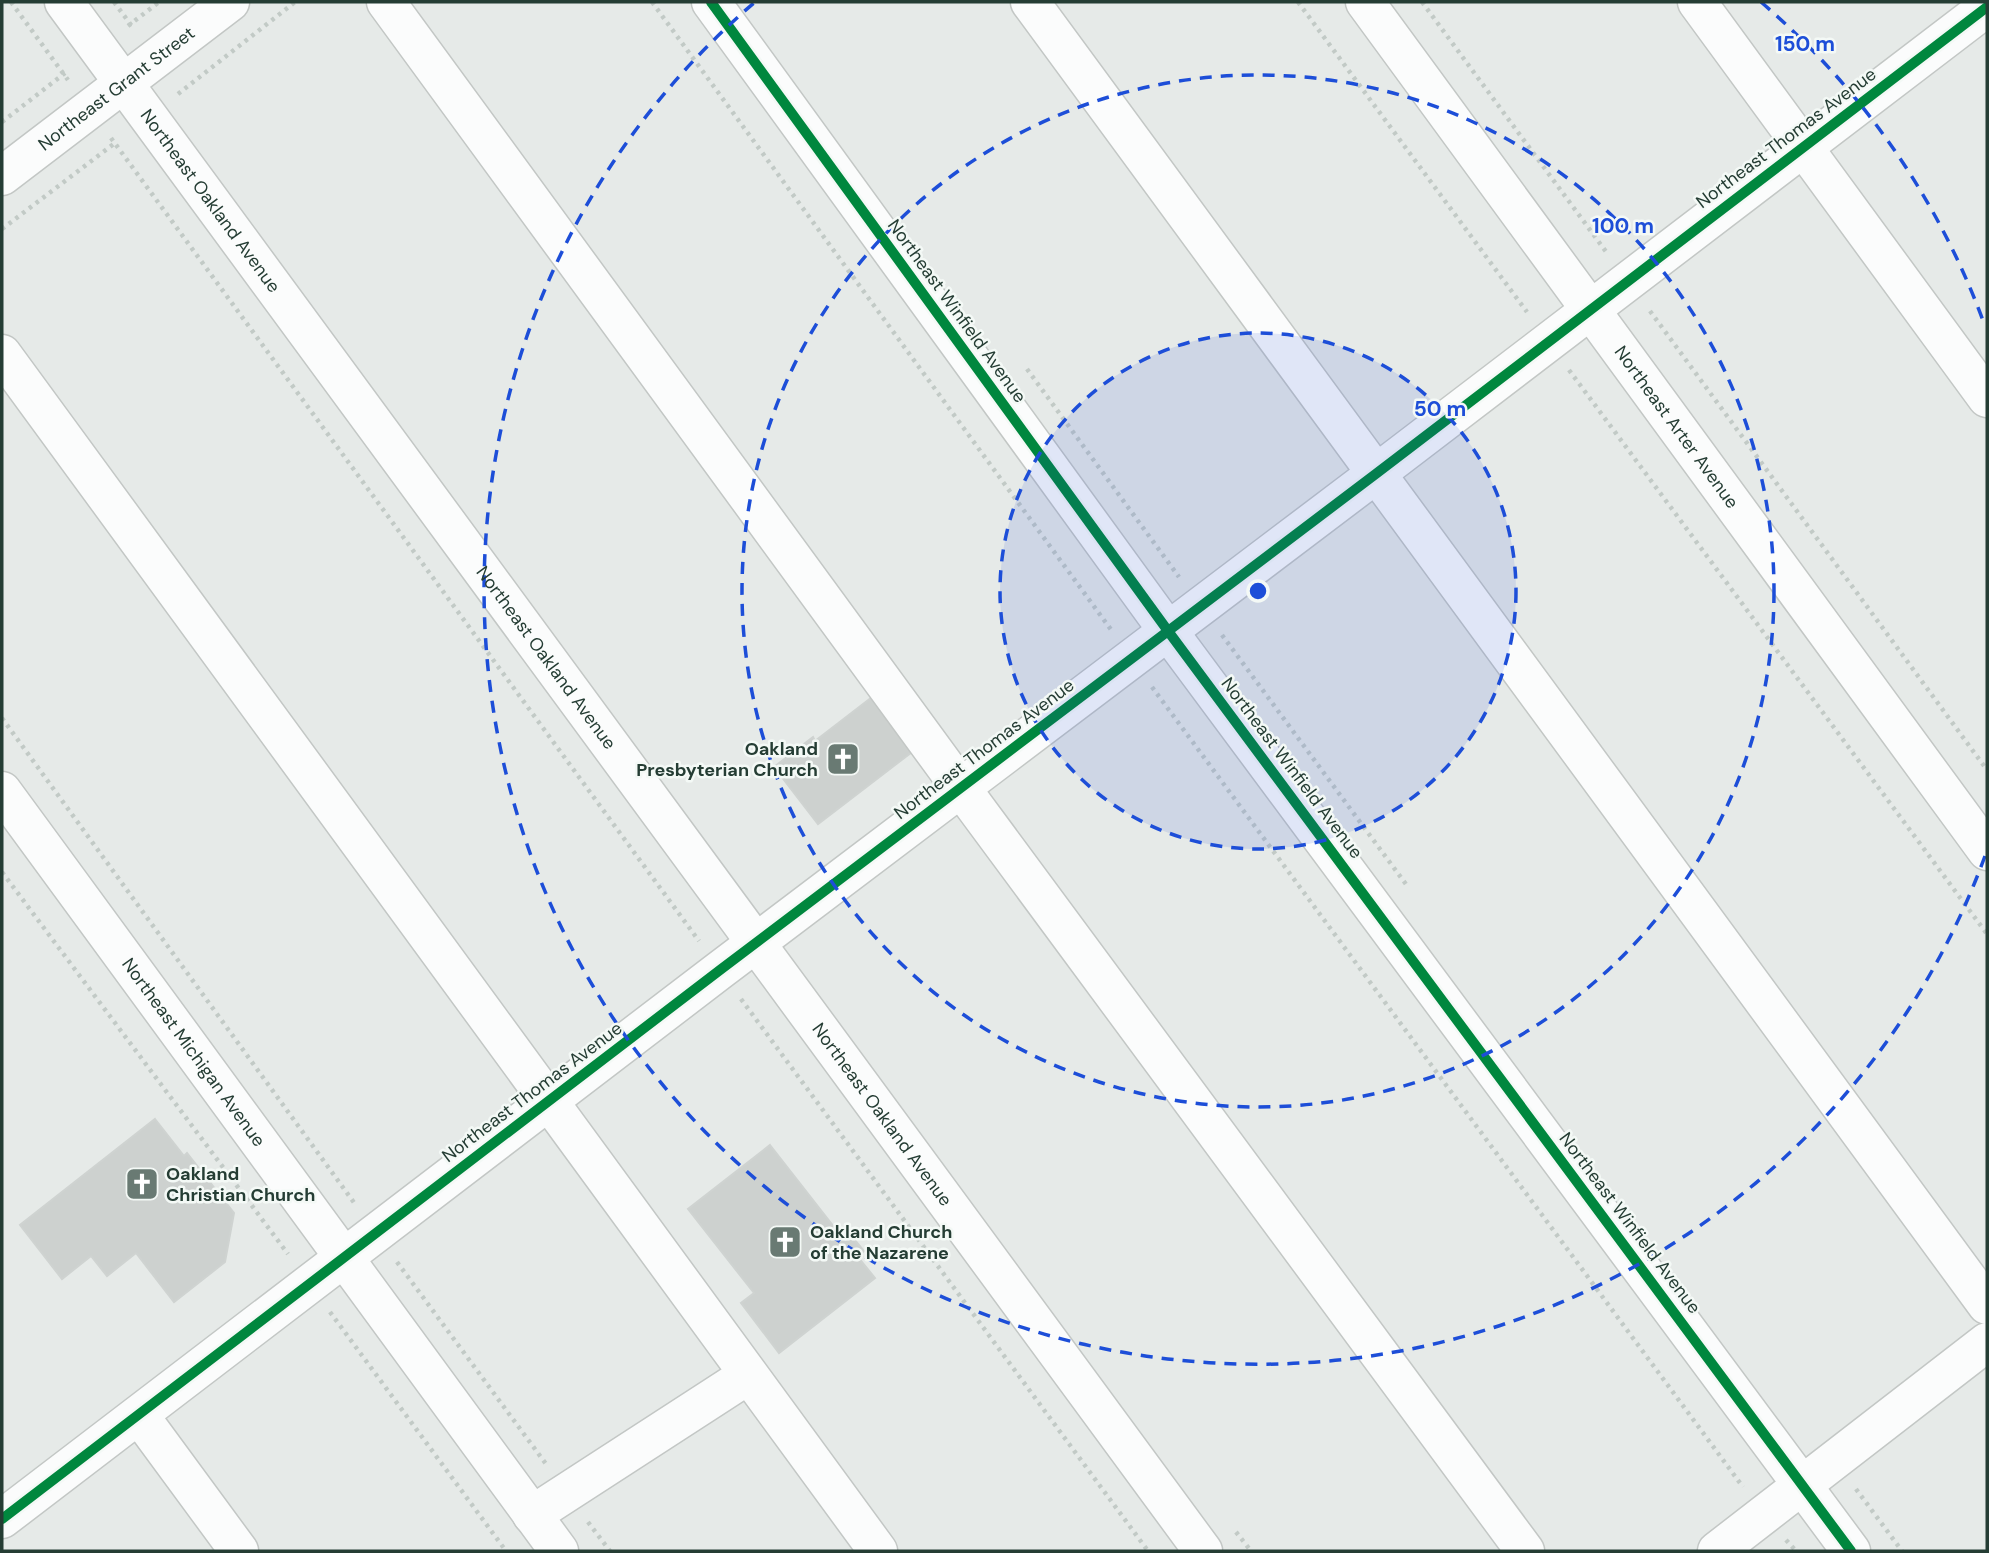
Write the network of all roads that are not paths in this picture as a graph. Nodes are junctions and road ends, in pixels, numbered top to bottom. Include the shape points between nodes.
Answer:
1 (64, 2) edge
2 (230, 2) edge
3 (386, 2) edge
4 (711, 2) edge
5 (1030, 2) edge
6 (1365, 2) edge
7 (1697, 2) edge
8 (1987, 8) edge
9 (124, 83) junction
10 (1803, 146) junction
11 (2, 176) edge
12 (1590, 311) junction
13 (2, 354) edge
14 (1987, 398) edge
15 (1377, 473) junction
16 (1168, 631) junction
17 (961, 789) junction
18 (2, 790) edge
19 (1987, 851) edge
20 (755, 943) junction
21 (548, 1102) junction
22 (344, 1259) junction
23 (1987, 1305) edge
24 (1987, 1342) edge
25 (748, 1375) junction
26 (139, 1415) junction
27 (1803, 1485) junction
28 (532, 1515) junction
29 (2, 1519) edge
30 (239, 1551) edge
31 (559, 1551) edge
32 (878, 1551) edge
33 (1203, 1551) edge
34 (1525, 1551) edge
35 (1717, 1551) edge
36 (1851, 1551) edge

1 - 9 street, Northeast Oakland Avenue
2 - 9 street, Northeast Grant Street
3 - 17 street
4 - 16 street, Northeast Winfield Avenue
5 - 15 street
6 - 12 street, Northeast Arter Avenue
7 - 10 street
8 - 10 street, Northeast Thomas Avenue
9 - 11 street, Northeast Grant Street
9 - 20 street, Northeast Oakland Avenue
10 - 12 street, Northeast Thomas Avenue
10 - 14 street
12 - 15 street, Northeast Thomas Avenue
12 - 19 street, Northeast Arter Avenue
13 - 21 street
15 - 16 street, Northeast Thomas Avenue
15 - 23 street
16 - 17 street, Northeast Thomas Avenue
16 - 27 street, Northeast Winfield Avenue
17 - 20 street, Northeast Thomas Avenue
17 - 34 street
18 - 22 street, Northeast Michigan Avenue
20 - 21 street, Northeast Thomas Avenue
20 - 33 street, Northeast Oakland Avenue
21 - 22 street, Northeast Thomas Avenue
21 - 25 street
22 - 26 street, Northeast Thomas Avenue
22 - 28 street, Northeast Michigan Avenue
24 - 27 street
25 - 28 street
25 - 32 street
26 - 29 street, Northeast Thomas Avenue
26 - 30 street
27 - 35 street
27 - 36 street, Northeast Winfield Avenue
28 - 31 street, Northeast Michigan Avenue

